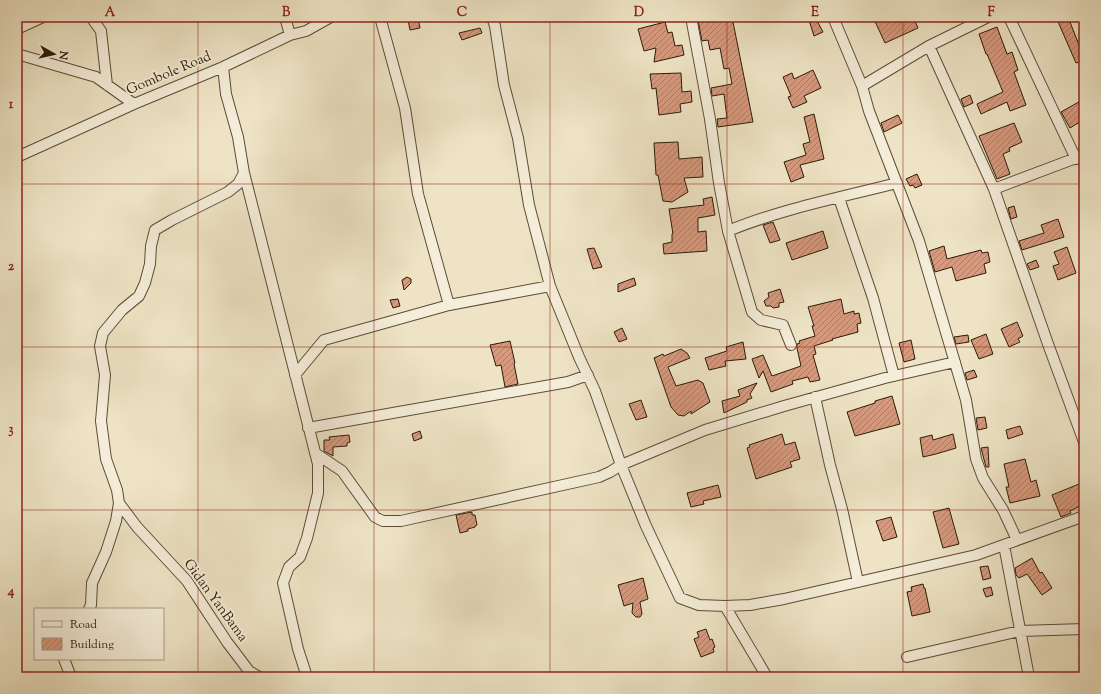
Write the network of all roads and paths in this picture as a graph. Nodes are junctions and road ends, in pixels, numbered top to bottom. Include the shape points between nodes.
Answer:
1 (43, 17) edge
2 (92, 17) edge
3 (286, 17) edge
4 (331, 17) edge
5 (380, 17) edge
6 (492, 17) edge
7 (691, 17) edge
8 (834, 17) edge
9 (988, 17) edge
10 (1008, 17) edge
11 (17, 29) edge
12 (290, 35) junction
13 (929, 46) junction
14 (17, 54) edge
15 (223, 67) junction
16 (107, 84) junction
17 (862, 86) junction
18 (134, 104) junction
19 (17, 157) edge
20 (1080, 157) edge
21 (244, 173) junction
22 (897, 183) junction
23 (994, 189) junction
24 (839, 198) junction
25 (728, 231) junction
26 (550, 286) junction
27 (449, 305) junction
28 (791, 345) dead end
29 (955, 362) junction
30 (295, 375) junction
31 (588, 376) junction
32 (894, 376) junction
33 (815, 397) junction
34 (308, 428) junction
35 (1084, 442) edge
36 (315, 453) junction
37 (621, 465) junction
38 (119, 503) junction
39 (1084, 516) edge
40 (1017, 540) junction
41 (1004, 545) junction
42 (858, 582) junction
43 (724, 606) junction
44 (90, 608) edge
45 (1084, 629) edge
46 (1020, 632) junction
47 (908, 657) dead end
48 (64, 660) edge
49 (71, 677) edge
50 (259, 677) edge
51 (307, 677) edge
52 (767, 677) edge
53 (1030, 677) edge

1 - 11 street
2 - 16 street via 101,31
3 - 12 street
4 - 12 street, Gombole Road via 306,31
5 - 27 street via 405,108 418,194
6 - 26 street via 504,84 518,138 529,205
7 - 25 street
8 - 17 street
9 - 13 street
10 - 20 street
12 - 15 street, Gombole Road
13 - 17 street
13 - 23 street
14 - 16 street via 96,77
15 - 18 street, Gombole Road
15 - 21 street via 226,94 238,137
16 - 18 street
17 - 22 street
18 - 19 street, Gombole Road
20 - 23 street
21 - 30 street
21 - 38 street via 238,184 228,192 155,230 150,264 139,296 122,310 103,333 100,346 105,375 102,421 106,459
22 - 24 street
22 - 29 street via 919,241
23 - 35 street
24 - 25 street
24 - 32 street via 873,298
25 - 28 street via 752,312 761,320 783,325
26 - 27 street
26 - 31 street
27 - 30 street via 324,340
29 - 32 street
29 - 40 street via 966,400 976,459
30 - 34 street
31 - 34 street via 568,382
31 - 37 street
32 - 33 street
33 - 37 street via 705,430
33 - 42 street
34 - 36 street
36 - 37 street via 342,471 375,517 383,521 401,521 599,476
36 - 51 street via 318,464 318,493 307,538 300,557 289,567 283,583
37 - 43 street via 680,598 699,605
38 - 44 street via 106,552 92,583
38 - 50 street, Gidan YanBama via 137,527 187,581 227,642 249,671
39 - 40 street
40 - 41 street
41 - 42 street via 976,555
41 - 46 street
42 - 43 street via 784,599 750,605
43 - 52 street
45 - 46 street
46 - 47 street
46 - 53 street
48 - 49 street

